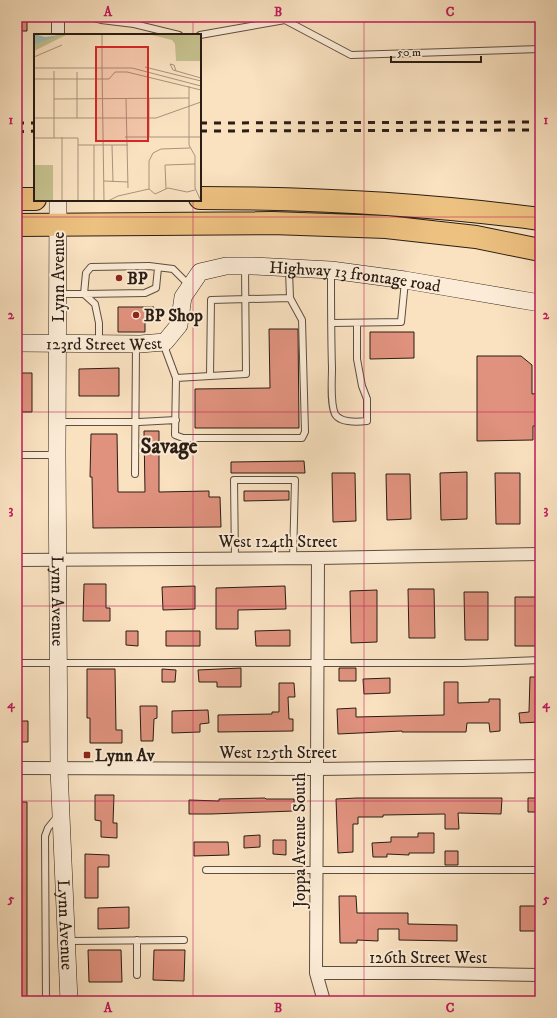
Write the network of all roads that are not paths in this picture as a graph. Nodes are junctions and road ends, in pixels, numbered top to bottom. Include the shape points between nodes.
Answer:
1 (58, 17) edge
2 (90, 17) edge
3 (280, 19) edge
4 (58, 34) edge
5 (175, 34) edge
6 (201, 35) edge
7 (540, 49) edge
8 (201, 198) edge
9 (17, 199) edge
10 (34, 199) edge
11 (58, 201) edge
12 (540, 219) edge
13 (58, 224) junction
14 (17, 225) edge
15 (540, 250) edge
16 (245, 266) junction
17 (158, 268) junction
18 (289, 268) junction
19 (331, 270) junction
20 (405, 280) junction
21 (186, 292) junction
22 (58, 294) junction
23 (84, 294) junction
24 (290, 298) junction
25 (245, 300) junction
26 (540, 303) edge
27 (332, 323) junction
28 (357, 323) junction
29 (540, 339) edge
30 (162, 342) junction
31 (17, 343) edge
32 (57, 343) junction
33 (99, 343) junction
34 (136, 344) junction
35 (540, 367) edge
36 (210, 376) junction
37 (176, 378) junction
38 (176, 420) junction
39 (57, 422) junction
40 (136, 422) junction
41 (17, 455) edge
42 (57, 456) junction
43 (135, 474) dead end
44 (540, 554) edge
45 (318, 558) junction
46 (235, 559) junction
47 (293, 559) junction
48 (17, 560) edge
49 (58, 560) junction
50 (540, 660) edge
51 (317, 662) junction
52 (17, 663) edge
53 (58, 663) junction
54 (540, 766) edge
55 (17, 768) edge
56 (59, 769) junction
57 (317, 769) junction
58 (61, 812) junction
59 (206, 870) dead end
60 (316, 870) junction
61 (540, 870) edge
62 (137, 940) junction
63 (184, 940) dead end
64 (66, 941) junction
65 (316, 973) junction
66 (137, 975) dead end
67 (540, 975) edge
68 (46, 1001) edge
69 (69, 1001) edge
70 (324, 1001) edge

1 - 4 street
2 - 5 lane
3 - 6 lane
3 - 7 lane via 351,55
8 - 12 highway via 386,203
9 - 10 highway
11 - 13 main road, Lynn Avenue
13 - 14 highway
13 - 15 highway via 272,223 386,228 476,238
13 - 22 main road, Lynn Avenue
16 - 18 main road, Highway 13 frontage road
16 - 21 main road, Highway 13 frontage road via 226,266 200,272
16 - 25 lane
17 - 21 lane via 173,270
17 - 23 lane via 156,288 145,293
17 - 23 lane via 91,268 86,273
18 - 19 main road, Highway 13 frontage road
18 - 24 lane
19 - 20 main road, Highway 13 frontage road
19 - 27 lane
20 - 26 main road, Highway 13 frontage road
20 - 28 lane via 401,322
21 - 30 main road, 123rd Street West via 178,325 165,342
22 - 23 lane
22 - 32 main road, Lynn Avenue
23 - 33 lane via 95,304 99,323
24 - 25 lane
24 - 38 lane via 302,320 305,432 302,438 183,438 175,435
25 - 36 lane via 211,300
25 - 36 lane via 246,374
27 - 28 lane
27 - 28 lane via 333,405 336,415 342,420 361,422 367,421 367,398 357,359
29 - 35 lane
30 - 34 main road, 123rd Street West
30 - 37 lane
31 - 32 main road, 123rd Street West
32 - 33 main road, 123rd Street West
32 - 39 main road, Lynn Avenue
33 - 34 main road, 123rd Street West
34 - 40 lane
36 - 37 lane
37 - 38 lane
38 - 40 lane
39 - 40 lane
39 - 42 main road, Lynn Avenue
40 - 43 lane
41 - 42 lane
42 - 49 main road, Lynn Avenue
44 - 45 street, West 124th Street
45 - 47 street, West 124th Street
45 - 51 street, Joppa Avenue South
46 - 47 street, West 124th Street
46 - 47 lane via 234,480 294,480
46 - 49 street, West 124th Street
48 - 49 street, West 124th Street
49 - 53 main road, Lynn Avenue
50 - 51 lane via 463,663
51 - 53 lane
51 - 57 street, Joppa Avenue South
52 - 53 lane
53 - 56 main road, Lynn Avenue
54 - 57 street, West 125th Street
55 - 56 street, West 125th Street
56 - 57 street, West 125th Street
56 - 58 main road, Lynn Avenue
57 - 60 street, Joppa Avenue South
58 - 64 main road, Lynn Avenue
58 - 68 lane via 45,836
59 - 60 lane
60 - 61 lane
60 - 65 street, Joppa Avenue South
62 - 63 lane
62 - 64 lane
62 - 66 lane
64 - 69 main road, Lynn Avenue
65 - 67 street, 126th Street West
65 - 70 street, Joppa Avenue South

